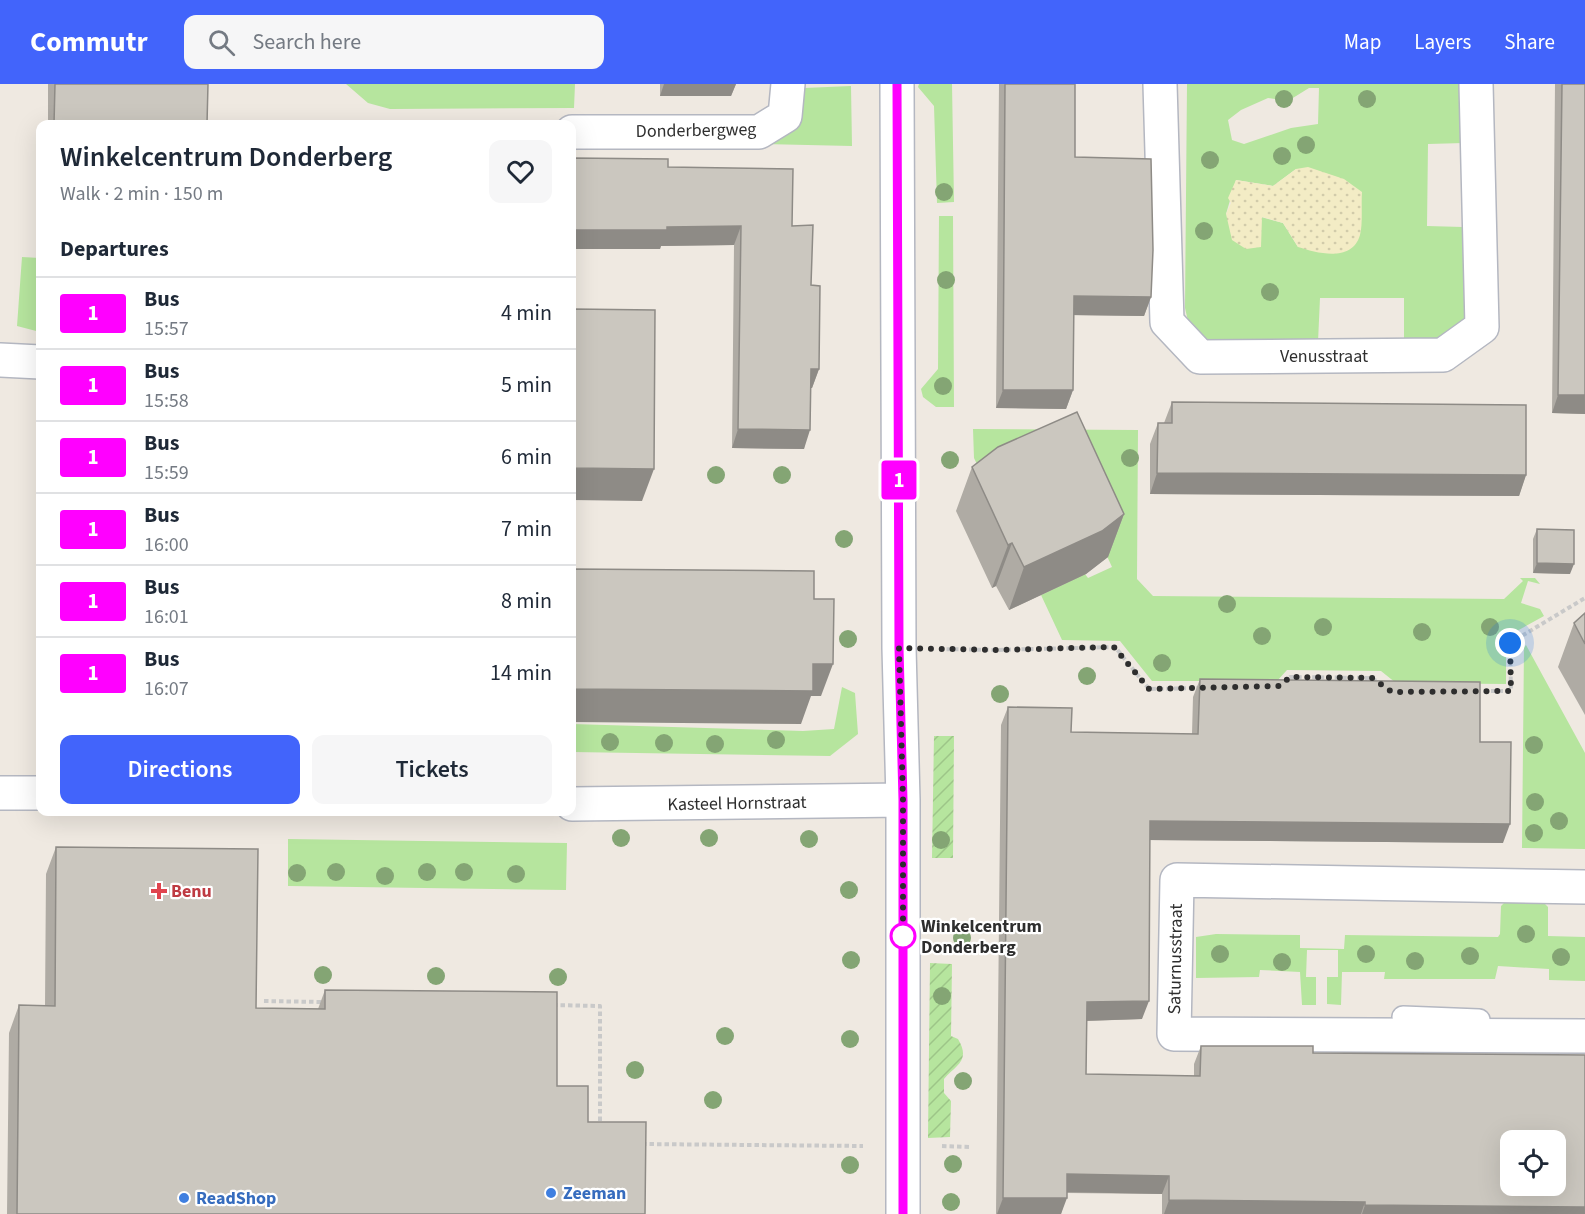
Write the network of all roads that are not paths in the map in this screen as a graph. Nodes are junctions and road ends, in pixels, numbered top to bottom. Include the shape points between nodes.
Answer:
1 (788, 84) edge
2 (897, 84) edge
3 (1160, 84) edge
4 (1476, 84) edge
5 (576, 132) edge
6 (0, 360) edge
7 (36, 362) edge
8 (0, 793) edge
9 (36, 793) edge
10 (903, 800) junction
11 (576, 804) edge
12 (1585, 887) edge
13 (1403, 1017) dead end
14 (1585, 1023) edge
15 (1585, 1036) edge
16 (903, 1214) edge

1 - 5 street, Donderbergweg via 785,116 759,132
2 - 10 street
3 - 4 street, Venusstraat via 1167,322 1200,357 1212,357 1443,355 1482,327
6 - 7 street
8 - 9 street
10 - 11 street, Kasteel Hornstraat
10 - 16 street
12 - 15 street, Saturnusstraat via 1177,880 1174,1034
13 - 14 lane

